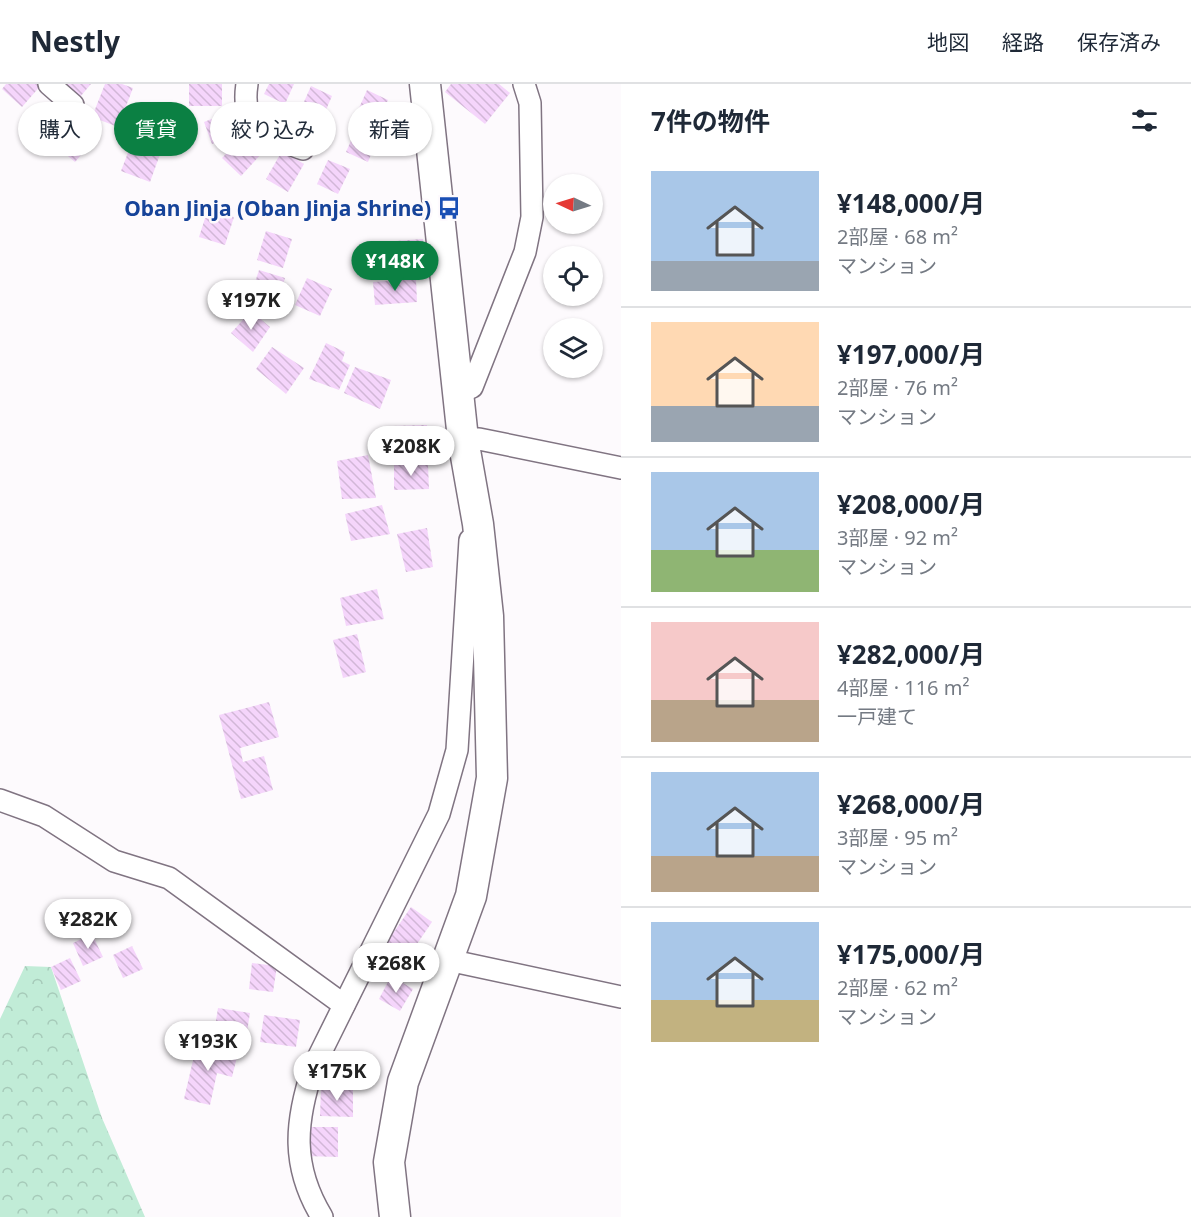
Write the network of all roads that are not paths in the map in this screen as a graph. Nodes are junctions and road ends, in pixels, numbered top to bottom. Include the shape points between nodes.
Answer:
1 (49, 84) edge
2 (247, 84) edge
3 (425, 84) edge
4 (524, 84) edge
5 (70, 102) edge
6 (245, 102) edge
7 (459, 393) junction
8 (463, 439) junction
9 (621, 468) edge
10 (478, 524) junction
11 (0, 800) edge
12 (448, 960) junction
13 (621, 997) edge
14 (344, 1005) junction
15 (322, 1217) edge
16 (395, 1217) edge

1 - 5 street
2 - 6 street
3 - 7 street
4 - 7 street via 530,103 532,217 525,252 472,387
7 - 8 street
8 - 9 street
8 - 10 street
10 - 12 street via 488,616 492,778 471,896
10 - 14 street via 468,544 465,658 457,750 439,814
11 - 14 street via 44,816 114,861 169,878
12 - 13 street
12 - 16 street via 403,1082 389,1162
14 - 15 street via 313,1068 301,1106 298,1152 312,1200

